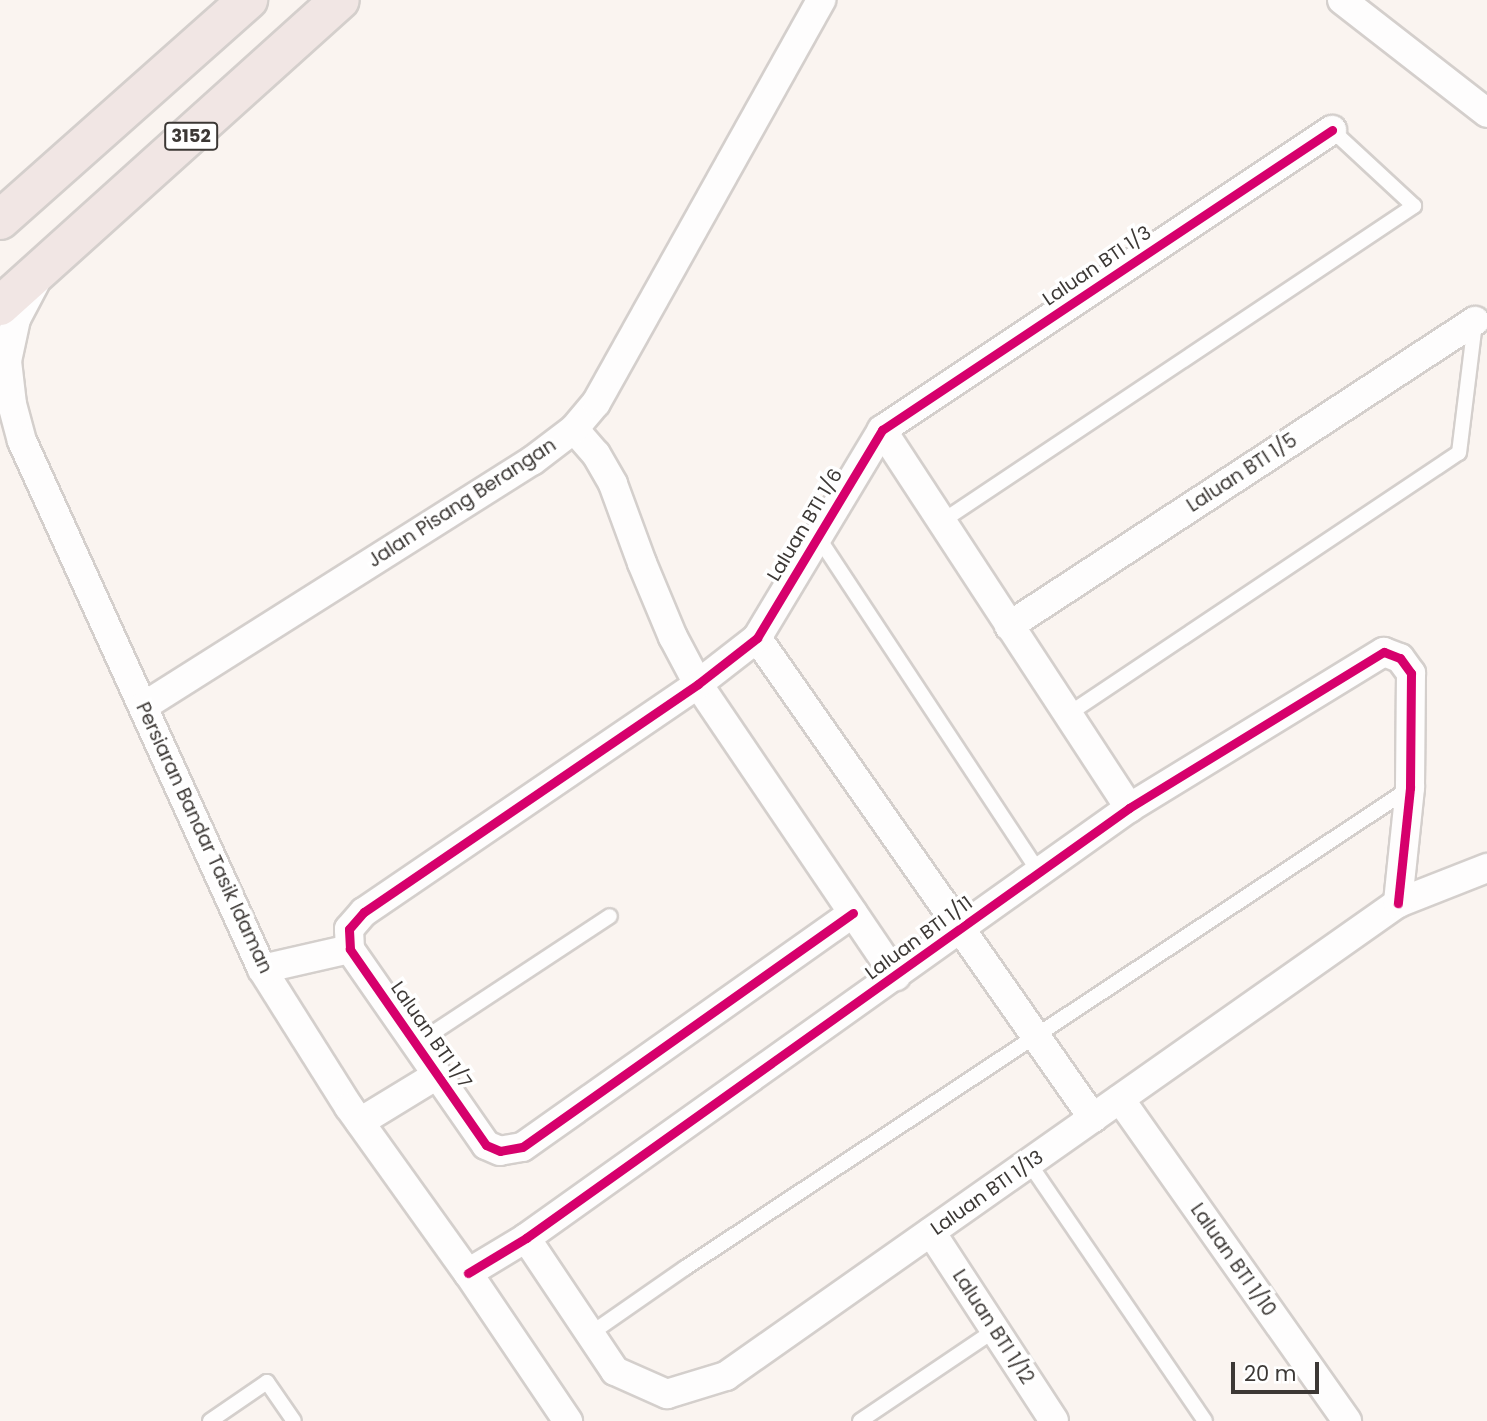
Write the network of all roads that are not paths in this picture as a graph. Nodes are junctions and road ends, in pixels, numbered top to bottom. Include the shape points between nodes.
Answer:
1 (248, 0) edge
2 (340, 0) edge
3 (821, 0) edge
4 (1342, 0) edge
5 (1487, 113) edge
6 (1332, 130) joint
7 (0, 220) edge
8 (41, 272) junction
9 (0, 306) edge
10 (1475, 321) joint
11 (575, 429) junction
12 (882, 430) junction
13 (11, 435) edge
14 (941, 522) junction
15 (818, 537) junction
16 (1009, 626) junction
17 (757, 638) junction
18 (698, 684) junction
19 (144, 706) junction
20 (1067, 715) junction
21 (1410, 788) junction
22 (1129, 808) junction
23 (1487, 868) edge
24 (1039, 872) junction
25 (1398, 903) junction
26 (853, 913) junction
27 (610, 916) dead end
28 (961, 928) junction
29 (350, 949) junction
30 (262, 970) junction
31 (896, 976) junction
32 (1035, 1037) junction
33 (416, 1044) junction
34 (437, 1075) junction
35 (1119, 1099) junction
36 (1093, 1118) junction
37 (360, 1122) junction
38 (1029, 1163) junction
39 (931, 1232) junction
40 (526, 1238) junction
41 (468, 1273) junction
42 (995, 1330) junction
43 (590, 1334) junction
44 (210, 1421) edge
45 (293, 1421) edge
46 (568, 1421) edge
47 (860, 1421) edge
48 (1053, 1421) edge
49 (1205, 1421) edge
50 (1347, 1421) edge

1 - 7 main road
2 - 8 main road, 3152
3 - 11 street, Jalan Pisang Berangan via 596,403
4 - 5 street
6 - 12 street, Laluan BTI 1/3
6 - 14 lane via 1414,206
8 - 9 main road, 3152
8 - 13 street, Persiaran Bandar Tasik Idaman via 16,319 8,361
10 - 16 street, Laluan BTI 1/5
10 - 20 lane via 1459,453
11 - 18 street via 613,484 647,575
11 - 19 street, Jalan Pisang Berangan via 532,461
12 - 14 street
12 - 15 street, Laluan BTI 1/6
13 - 19 street, Persiaran Bandar Tasik Idaman
14 - 16 street
15 - 17 street, Laluan BTI 1/6
15 - 24 lane
16 - 20 street
17 - 18 street
17 - 28 street
18 - 26 street
18 - 29 street via 364,912 349,929
19 - 30 street, Persiaran Bandar Tasik Idaman
20 - 22 street
21 - 22 street, Laluan BTI 1/11 via 1411,673 1400,658 1384,652
21 - 25 street
21 - 32 lane
22 - 24 street, Laluan BTI 1/11
23 - 25 street, Laluan BTI 1/13
24 - 28 street, Laluan BTI 1/11
25 - 35 street, Laluan BTI 1/13
26 - 31 street
26 - 34 street, Laluan BTI 1/7 via 522,1147 500,1151 485,1145
27 - 33 lane
28 - 31 street, Laluan BTI 1/11
28 - 32 street
29 - 30 street
29 - 33 street, Laluan BTI 1/7
30 - 37 street, Persiaran Bandar Tasik Idaman
31 - 40 street, Laluan BTI 1/11
32 - 36 street
32 - 43 lane
33 - 34 street, Laluan BTI 1/7
34 - 37 street
35 - 36 street, Laluan BTI 1/13
35 - 50 street, Laluan BTI 1/10
36 - 38 street, Laluan BTI 1/13
37 - 41 street, Persiaran Bandar Tasik Idaman
38 - 39 street, Laluan BTI 1/13
38 - 49 lane
39 - 42 street, Laluan BTI 1/12
39 - 43 street, Laluan BTI 1/13 via 726,1376 679,1391 667,1394 615,1371
40 - 41 street, Laluan BTI 1/11
40 - 43 street, Laluan BTI 1/13
41 - 46 street, Persiaran Bandar Tasik Idaman
42 - 47 lane
42 - 48 street, Laluan BTI 1/12
44 - 45 lane via 267,1382

